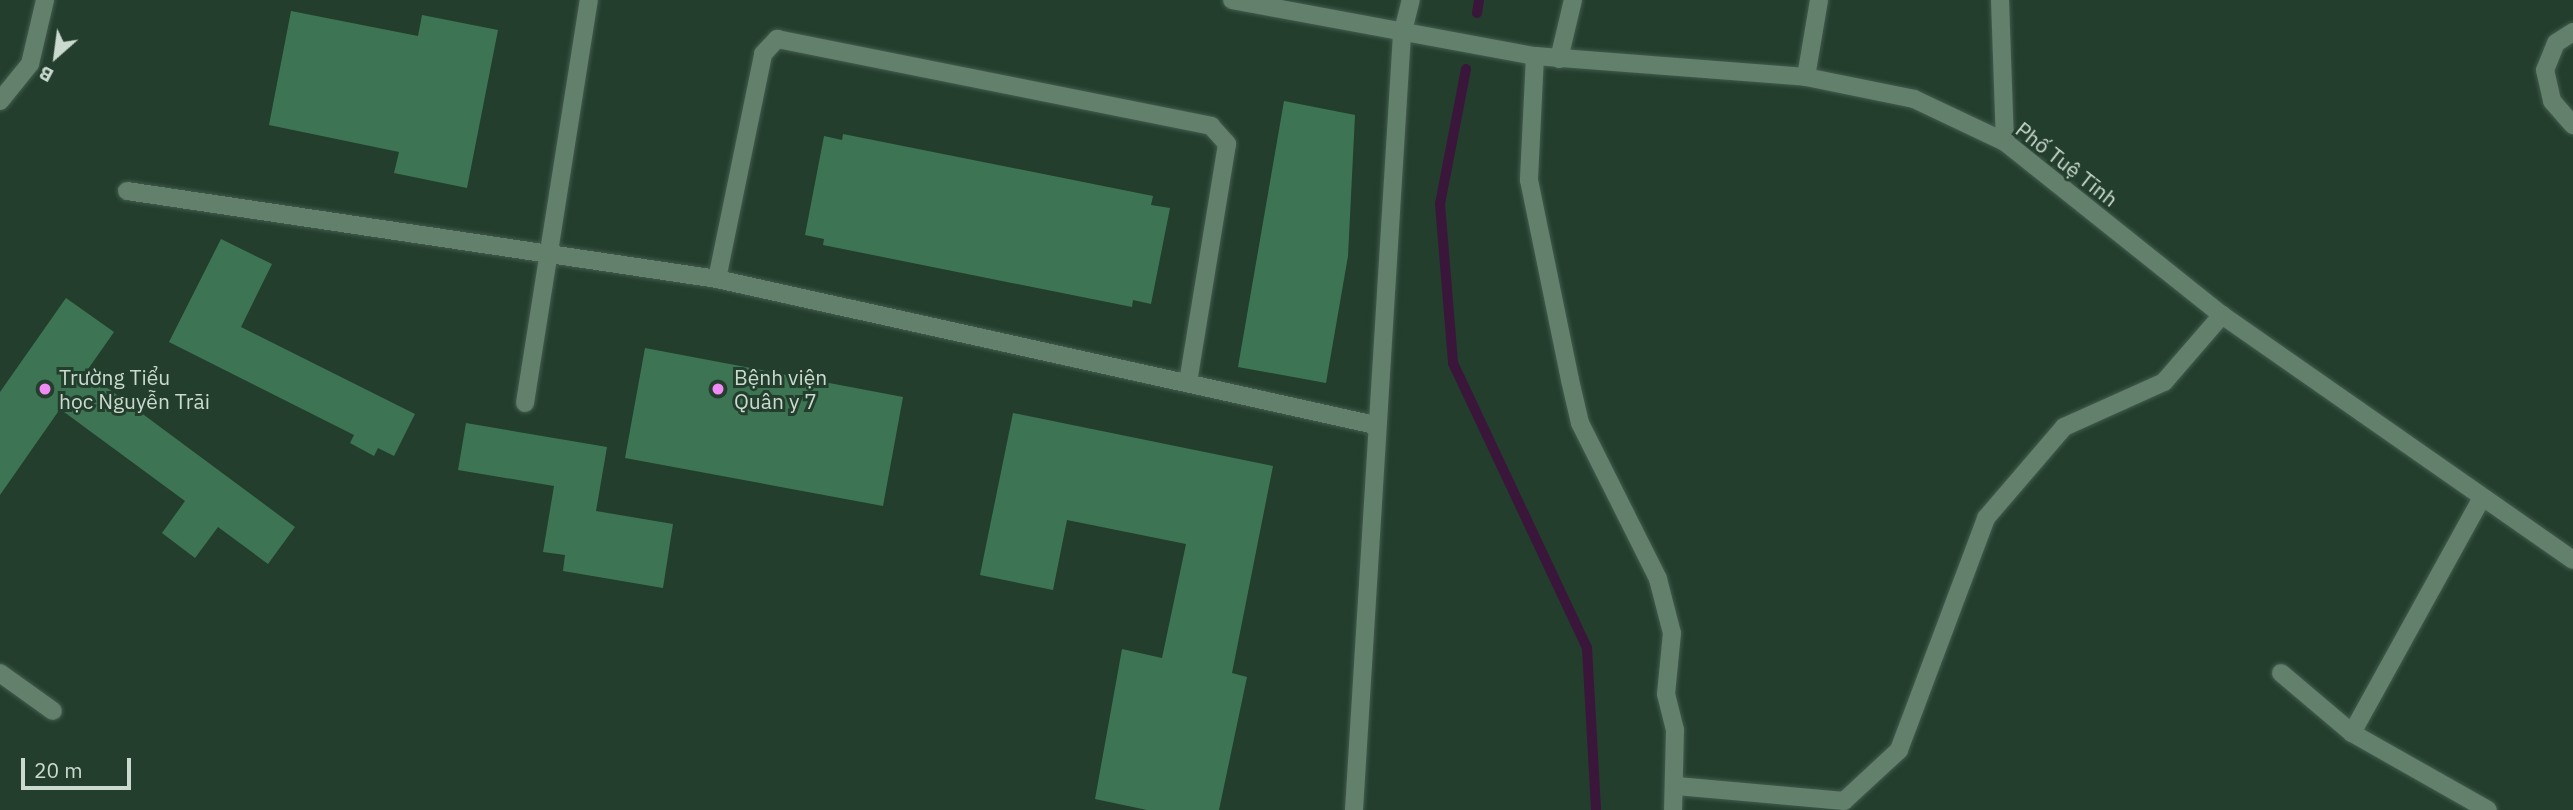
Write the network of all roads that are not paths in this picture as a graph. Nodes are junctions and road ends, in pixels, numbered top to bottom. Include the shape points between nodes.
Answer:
1 (45, 0) edge
2 (589, 0) edge
3 (1231, 0) edge
4 (1411, 0) edge
5 (1573, 0) edge
6 (1819, 0) edge
7 (2000, 0) edge
8 (2573, 32) edge
9 (1402, 36) junction
10 (1535, 56) junction
11 (1559, 59) junction
12 (1807, 77) junction
13 (0, 101) edge
14 (2573, 125) edge
15 (2005, 142) junction
16 (127, 191) dead end
17 (552, 253) junction
18 (717, 279) junction
19 (2222, 316) junction
20 (1188, 382) junction
21 (525, 403) dead end
22 (1375, 425) junction
23 (2481, 499) junction
24 (2573, 559) edge
25 (0, 673) edge
26 (2281, 673) dead end
27 (52, 711) dead end
28 (2353, 733) junction
29 (1677, 786) junction
30 (1354, 810) edge
31 (1673, 810) edge
32 (2488, 810) edge

1 - 13 street via 30,64
2 - 17 street
3 - 9 street, Phố Tuệ Tĩnh
4 - 9 street
5 - 11 street
6 - 12 street
7 - 15 street
8 - 14 street via 2556,43 2545,70 2552,101
9 - 10 street, Phố Tuệ Tĩnh
9 - 22 street
10 - 11 street, Phố Tuệ Tĩnh
10 - 29 street via 1527,151 1532,193 1580,423 1667,607 1672,633 1666,694
11 - 12 street, Phố Tuệ Tĩnh
12 - 15 street, Phố Tuệ Tĩnh via 1914,99
15 - 19 street, Phố Tuệ Tĩnh
16 - 17 street
17 - 18 street
17 - 21 street
18 - 20 street
18 - 20 street via 763,54 777,39 1211,126 1227,144
19 - 23 street, Phố Tuệ Tĩnh
19 - 29 street via 2164,383 2064,427 1986,518 1899,750 1844,801
20 - 22 street
22 - 30 street
23 - 24 street, Phố Tuệ Tĩnh
23 - 28 street
25 - 27 street
26 - 28 street
28 - 32 street
29 - 31 street

